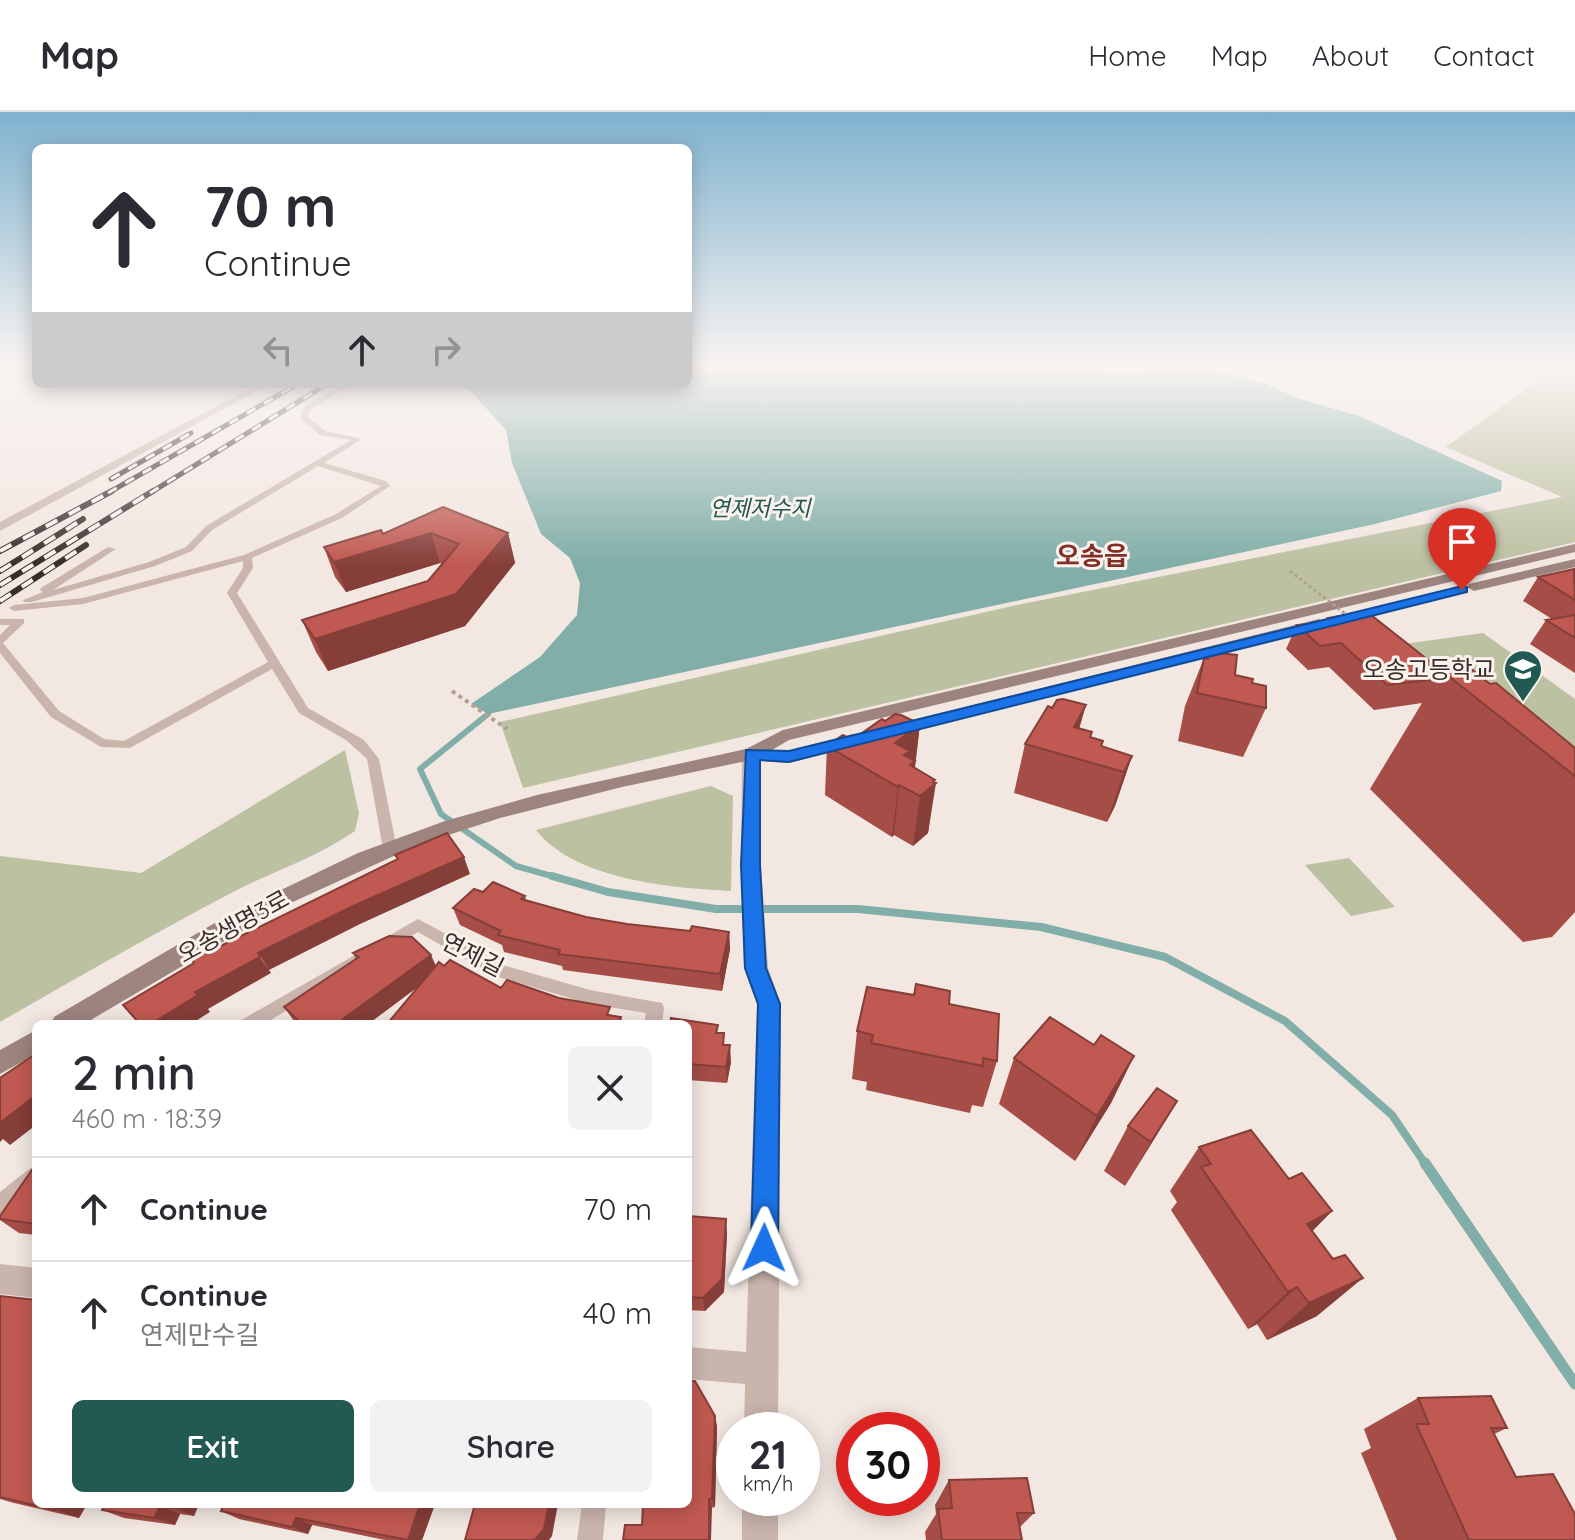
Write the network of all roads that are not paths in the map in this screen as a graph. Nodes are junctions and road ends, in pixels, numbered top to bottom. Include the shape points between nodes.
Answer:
1 (177, 432) edge
2 (321, 432) edge
3 (316, 463) junction
4 (0, 527) edge
5 (1575, 548) edge
6 (111, 549) dead end
7 (247, 557) junction
8 (1575, 563) edge
9 (28, 600) junction
10 (14, 608) junction
11 (0, 619) edge
12 (0, 644) edge
13 (274, 663) junction
14 (751, 754) junction
15 (400, 844) junction
16 (654, 1016) edge
17 (70, 1020) edge
18 (264, 1020) edge
19 (32, 1043) edge
20 (0, 1063) edge
21 (32, 1179) edge
22 (0, 1205) edge
23 (0, 1279) edge
24 (32, 1283) edge
25 (692, 1363) edge
26 (762, 1369) junction
27 (761, 1412) edge
28 (594, 1508) edge
29 (760, 1516) edge
30 (590, 1540) edge
31 (760, 1540) edge

1 - 4 street
2 - 3 lane via 358,439
3 - 7 lane via 386,486 339,516
3 - 9 lane via 209,528 189,549
5 - 14 street via 783,736
6 - 9 lane
7 - 10 lane via 83,601
7 - 13 lane via 248,568 232,593
8 - 14 street via 789,757
9 - 10 lane
10 - 11 lane
11 - 12 lane via 20,621
12 - 13 lane via 55,714 101,743 126,745
13 - 15 lane via 303,710 367,748
14 - 15 street, 오송생명3로 via 531,801
14 - 26 street via 756,968 769,1004
15 - 17 street, 오송생명3로 via 286,896
16 - 18 lane, 연제길 via 501,971 418,925
19 - 20 street
21 - 22 lane
23 - 24 street
25 - 26 street
26 - 27 street
28 - 30 lane
29 - 31 street

